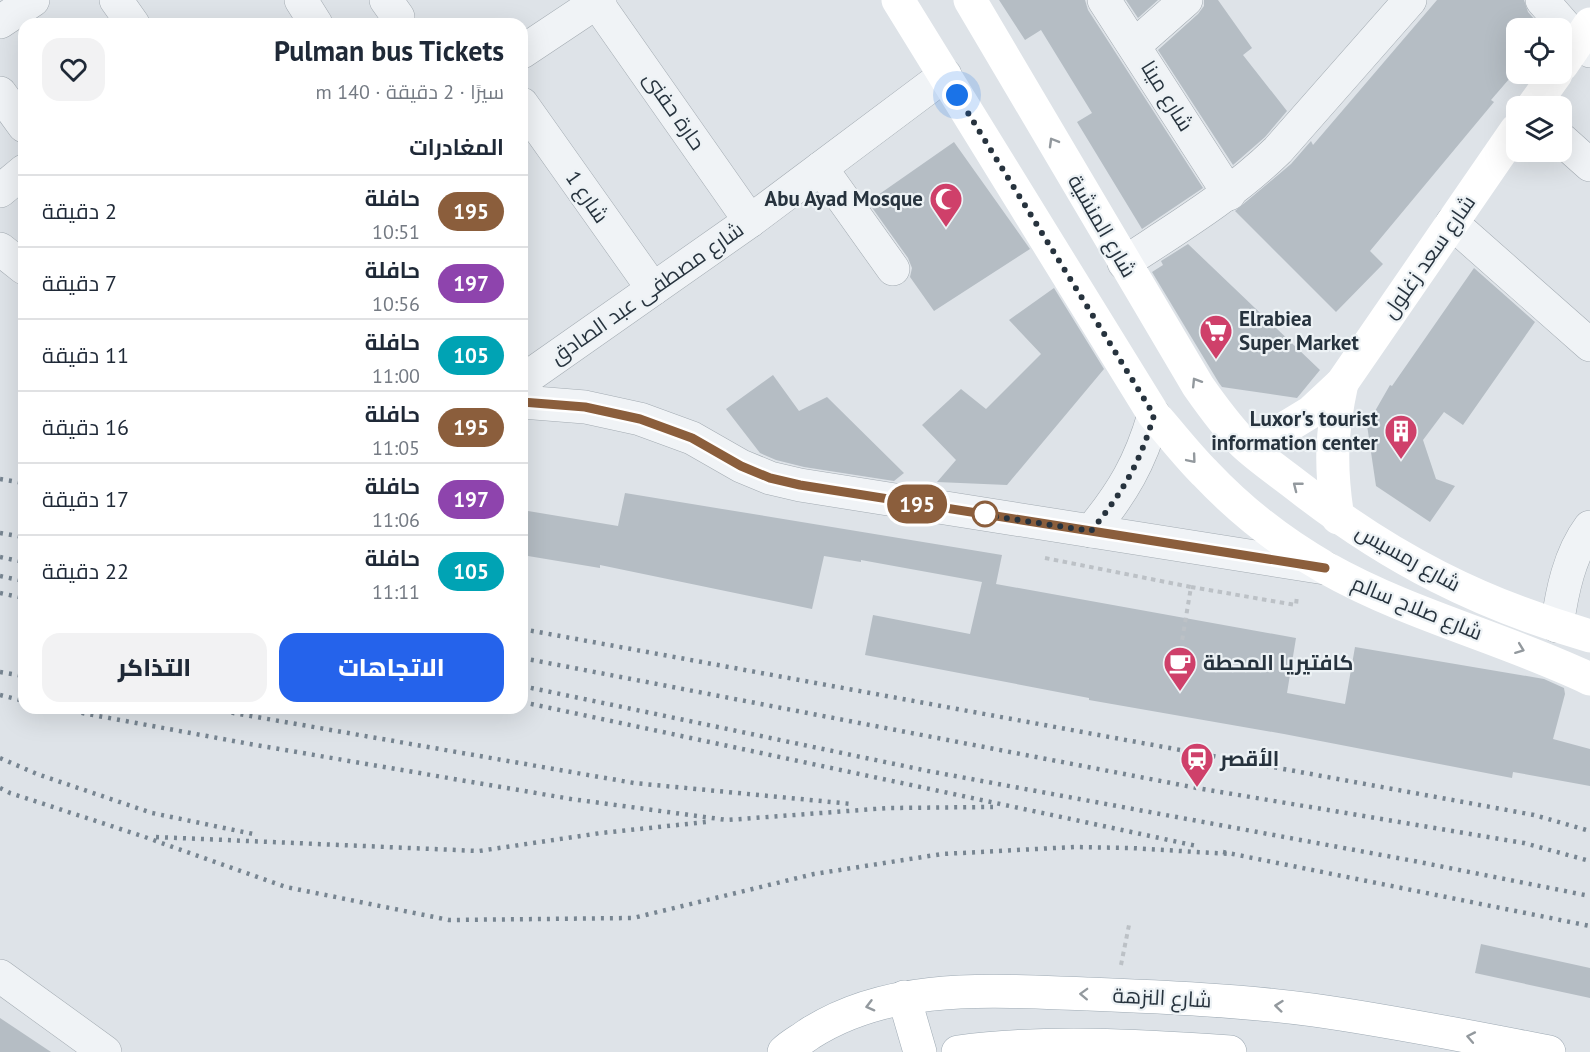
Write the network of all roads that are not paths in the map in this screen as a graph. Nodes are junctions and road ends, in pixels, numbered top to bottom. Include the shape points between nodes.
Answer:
1 (33, 0) edge
2 (116, 0) edge
3 (301, 0) edge
4 (898, 0) edge
5 (970, 0) edge
6 (1104, 0) edge
7 (1186, 0) edge
8 (1410, 0) edge
9 (1542, 0) edge
10 (597, 1) edge
11 (129, 18) edge
12 (312, 18) edge
13 (0, 22) edge
14 (1135, 45) junction
15 (1580, 45) edge
16 (528, 48) edge
17 (945, 75) junction
18 (0, 93) edge
19 (528, 113) edge
20 (18, 118) edge
21 (1506, 145) edge
22 (1572, 149) edge
23 (1590, 165) edge
24 (821, 168) junction
25 (18, 176) edge
26 (0, 192) edge
27 (1229, 194) junction
28 (750, 221) junction
29 (1452, 223) junction
30 (0, 249) edge
31 (18, 263) edge
32 (1124, 263) junction
33 (893, 269) dead end
34 (653, 290) junction
35 (1590, 345) edge
36 (528, 381) edge
37 (1342, 383) junction
38 (528, 387) edge
39 (1154, 415) junction
40 (1245, 444) junction
41 (1338, 518) junction
42 (1590, 527) edge
43 (1091, 531) junction
44 (1313, 566) junction
45 (1557, 626) junction
46 (1590, 636) edge
47 (1590, 679) edge
48 (0, 976) edge
49 (904, 997) junction
50 (1157, 1050) edge
51 (105, 1052) edge
52 (784, 1052) edge
53 (920, 1052) edge
54 (958, 1052) edge
55 (1230, 1052) edge
56 (1549, 1052) edge

1 - 13 street
2 - 11 street
3 - 12 street
4 - 17 main road
32 -> 5 main road, شارع المنشية
6 - 14 street, شارع مينا
7 - 14 street
8 - 27 street via 1278,150
9 - 15 street
10 - 16 street
10 - 28 street, حارة حفنى
14 - 27 street, شارع مينا
17 - 24 street, شارع مصطفى عبد الصادق
17 - 39 main road
18 - 20 street
19 - 34 street, شارع 1
21 - 29 main road, شارع سعد زغلول
22 - 23 street
24 - 28 street, شارع مصطفى عبد الصادق
24 - 33 street
25 - 26 street
27 - 32 street
28 - 34 street, شارع مصطفى عبد الصادق
29 - 35 street
29 - 37 main road, شارع سعد زغلول
30 - 31 street
40 -> 32 main road, شارع المنشية via 1198,386
34 - 36 street, شارع مصطفى عبد الصادق
37 - 40 main road, شارع سعد زغلول via 1311,412 1275,434
37 - 41 main road, شارع سعد زغلول via 1331,451
38 - 43 street via 692,438 770,478
39 - 43 street via 1145,447 1130,477
39 -> 44 main road, شارع صلاح سالم via 1205,473
41 -> 40 main road, شارع رمسيس
41 - 45 main road, شارع رمسيس via 1443,581
42 - 45 street via 1570,565
43 - 44 street
44 -> 47 main road, شارع صلاح سالم
45 - 46 main road, شارع رمسيس
48 - 51 street
49 -> 52 main road, شارع النزهة via 862,1007 824,1025
49 - 53 main road
56 -> 49 main road, شارع النزهة via 1385,1021 1232,1002 993,991
50 - 54 main road via 1001,1046
50 - 55 main road

